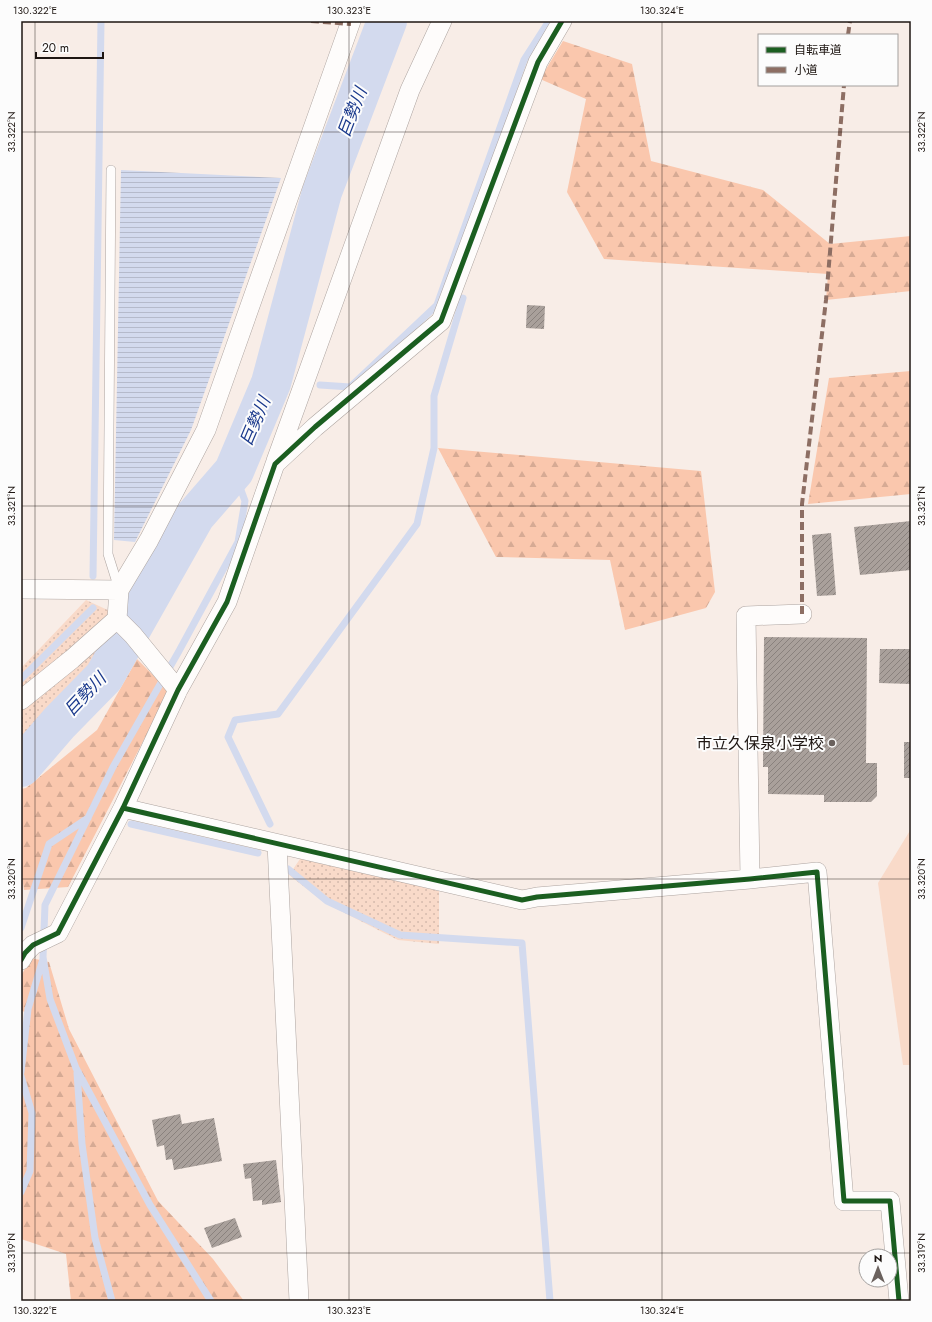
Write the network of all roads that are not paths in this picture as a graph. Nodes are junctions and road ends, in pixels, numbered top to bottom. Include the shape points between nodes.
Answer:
1 (352, 21) edge
2 (442, 21) edge
3 (562, 21) edge
4 (111, 170) dead end
5 (275, 464) junction
6 (21, 589) edge
7 (119, 590) junction
8 (802, 614) dead end
9 (117, 619) junction
10 (178, 690) junction
11 (21, 700) edge
12 (123, 808) junction
13 (278, 844) junction
14 (750, 879) junction
15 (21, 960) edge
16 (299, 1301) edge
17 (899, 1301) edge

1 - 7 street via 206,430 149,540
2 - 5 street via 410,90
3 - 5 street via 538,62 441,321
4 - 7 lane via 108,554
5 - 10 street via 227,602
6 - 7 street
7 - 9 street
8 - 14 street via 746,616
9 - 10 street
9 - 11 street
10 - 12 street
12 - 13 street
12 - 15 street via 58,933 33,945
13 - 14 street via 522,900
13 - 16 street
14 - 17 street via 817,872 844,1201 890,1201

